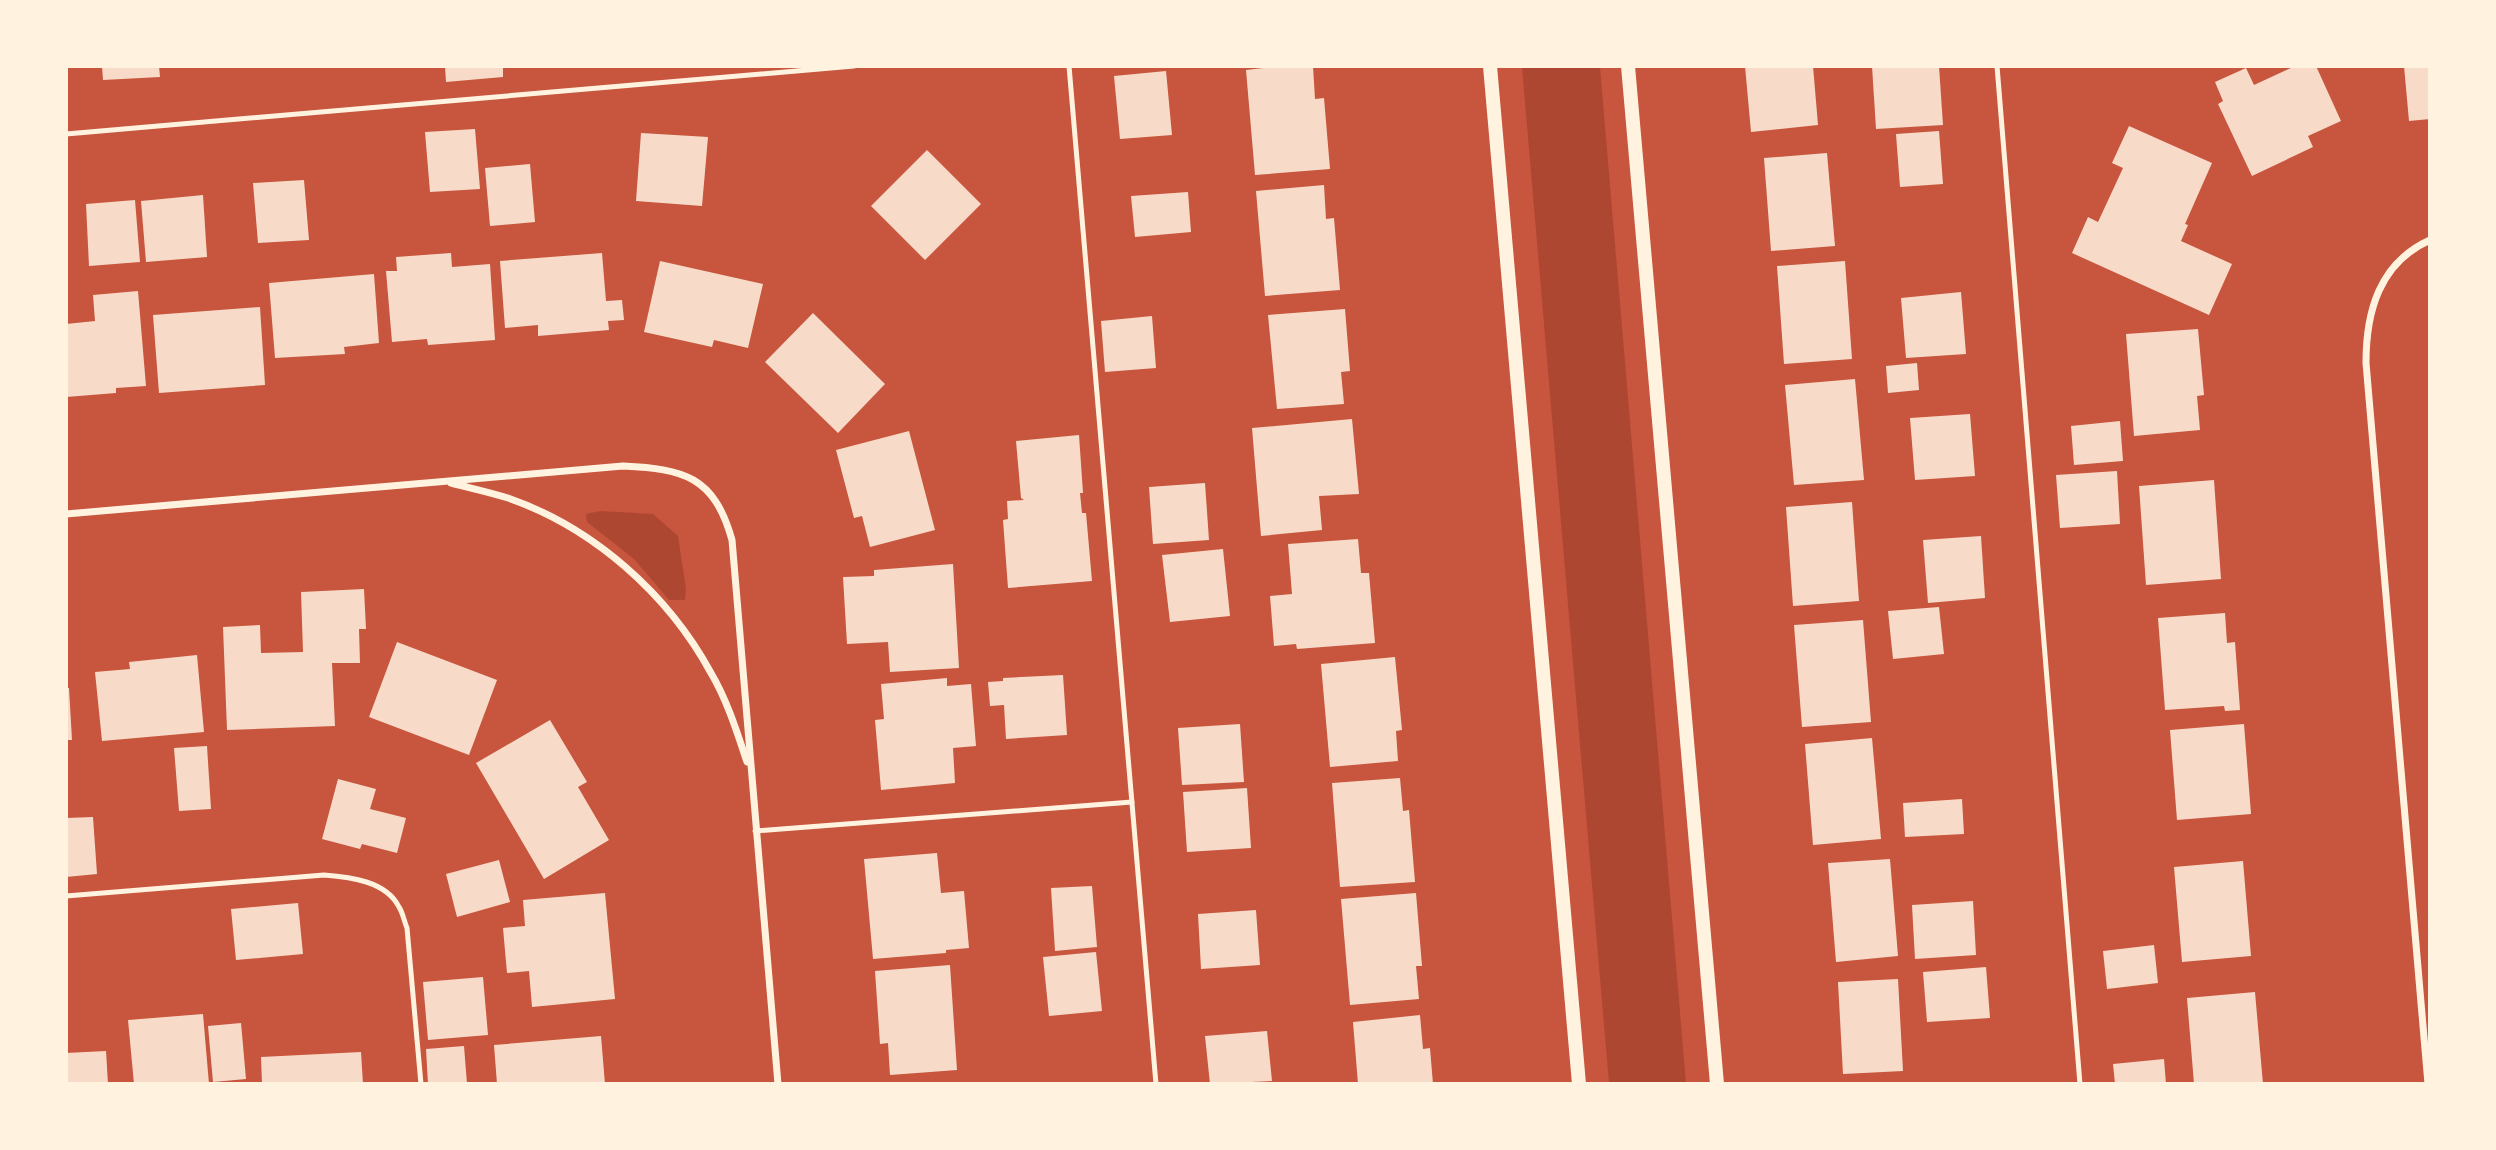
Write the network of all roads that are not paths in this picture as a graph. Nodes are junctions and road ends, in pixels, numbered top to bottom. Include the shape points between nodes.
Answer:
1 (854, 66) edge
2 (1069, 66) edge
3 (1490, 66) edge
4 (1628, 66) edge
5 (1997, 66) edge
6 (66, 134) edge
7 (2430, 240) edge
8 (443, 481) junction
9 (66, 514) edge
10 (750, 772) junction
11 (1132, 802) junction
12 (755, 831) junction
13 (66, 896) edge
14 (421, 1083) edge
15 (778, 1083) edge
16 (1156, 1083) edge
17 (1579, 1083) edge
18 (1717, 1083) edge
19 (2080, 1083) edge
20 (2428, 1083) edge

1 - 6 lane
2 - 11 lane
3 - 17 main road
4 - 18 main road
5 - 19 lane
7 - 20 street via 2394,266 2378,291 2366,333
8 - 9 street
8 - 10 street via 508,498 556,519 632,572 680,624 712,673
8 - 10 street via 622,466 682,473 704,486 726,519 732,540
10 - 12 street
11 - 12 lane
11 - 16 lane
12 - 15 street
13 - 14 lane via 324,875 354,877 382,889 398,904 407,928

